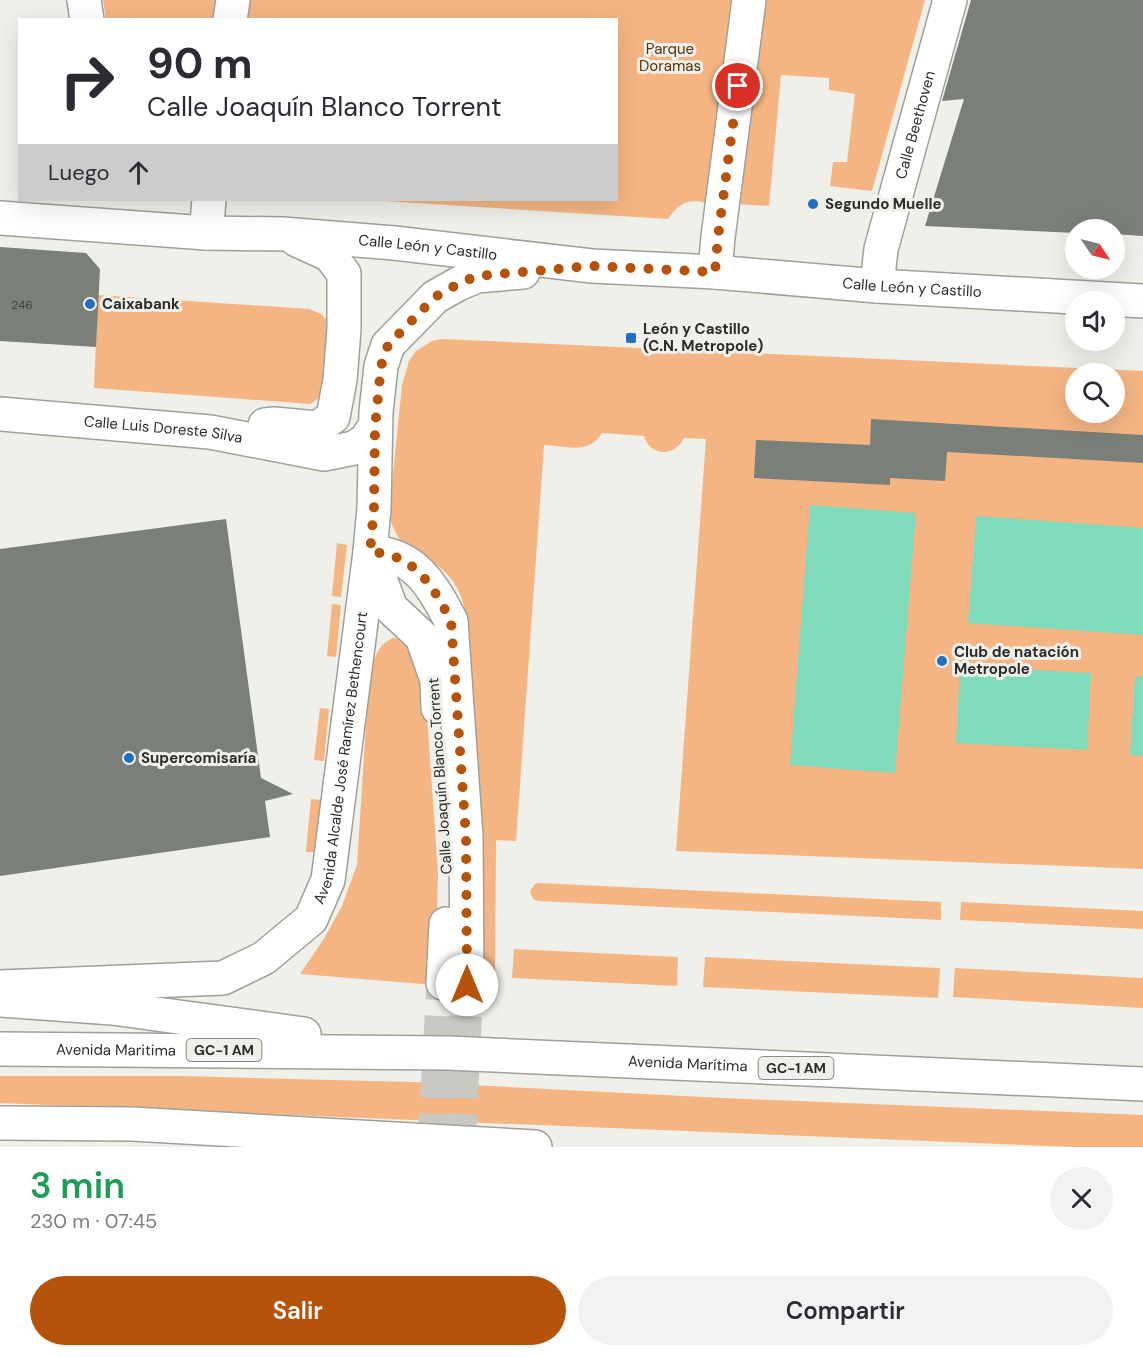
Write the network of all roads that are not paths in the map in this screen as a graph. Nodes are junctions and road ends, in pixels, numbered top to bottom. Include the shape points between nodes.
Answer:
1 (84, 0) edge
2 (233, 0) edge
3 (749, 0) edge
4 (950, 0) edge
5 (87, 18) edge
6 (230, 18) edge
7 (209, 201) edge
8 (122, 213) edge
9 (0, 218) edge
10 (206, 233) junction
11 (283, 234) junction
12 (592, 266) junction
13 (715, 272) junction
14 (877, 286) junction
15 (1143, 301) edge
16 (0, 414) edge
17 (375, 428) junction
18 (210, 432) junction
19 (324, 454) junction
20 (374, 508) junction
21 (370, 552) junction
22 (0, 987) edge
23 (0, 1000) edge
24 (0, 1049) edge
25 (448, 1053) junction
26 (1143, 1084) edge
27 (0, 1123) edge
28 (444, 1142) junction
29 (394, 1147) edge
30 (535, 1147) edge

1 - 5 main road
2 - 6 main road
3 - 13 main road
4 - 14 main road, Calle Beethoven via 881,249
7 - 10 main road
8 - 9 main road, Calle León y Castillo
8 - 10 main road, Calle León y Castillo
10 - 11 main road, Calle León y Castillo
11 - 12 main road, Calle León y Castillo
11 - 18 main road via 330,255 344,274 344,329 333,417 317,428 274,424
12 - 13 main road, Calle León y Castillo
12 - 17 main road, Calle Joaquín Blanco Torrent via 477,276 435,297 388,345 381,366
13 - 14 main road, Calle León y Castillo
14 - 15 main road, Calle León y Castillo
16 - 18 main road, Calle Luis Doreste Silva
17 - 19 main road, Calle Luis Doreste Silva via 354,448
17 - 20 main road, Calle Joaquín Blanco Torrent
18 - 19 main road, Calle Luis Doreste Silva
19 - 20 main road, Calle Luis Doreste Silva via 355,479
20 - 21 main road, Calle Joaquín Blanco Torrent
21 - 21 main road, Calle Joaquín Blanco Torrent via 391,608 422,637 437,680 455,984 466,837 451,621 434,589 409,562 387,553
21 - 22 main road, Avenida Alcalde José Ramírez Bethencourt via 328,880 311,919 264,958 223,978
23 - 25 main road via 112,1008
24 - 25 main road, Avenida Maritima / GC-1 AM
25 - 26 main road, Avenida Marítima / GC-1 AM
27 - 28 main road via 132,1124
28 - 29 main road
28 - 30 main road

